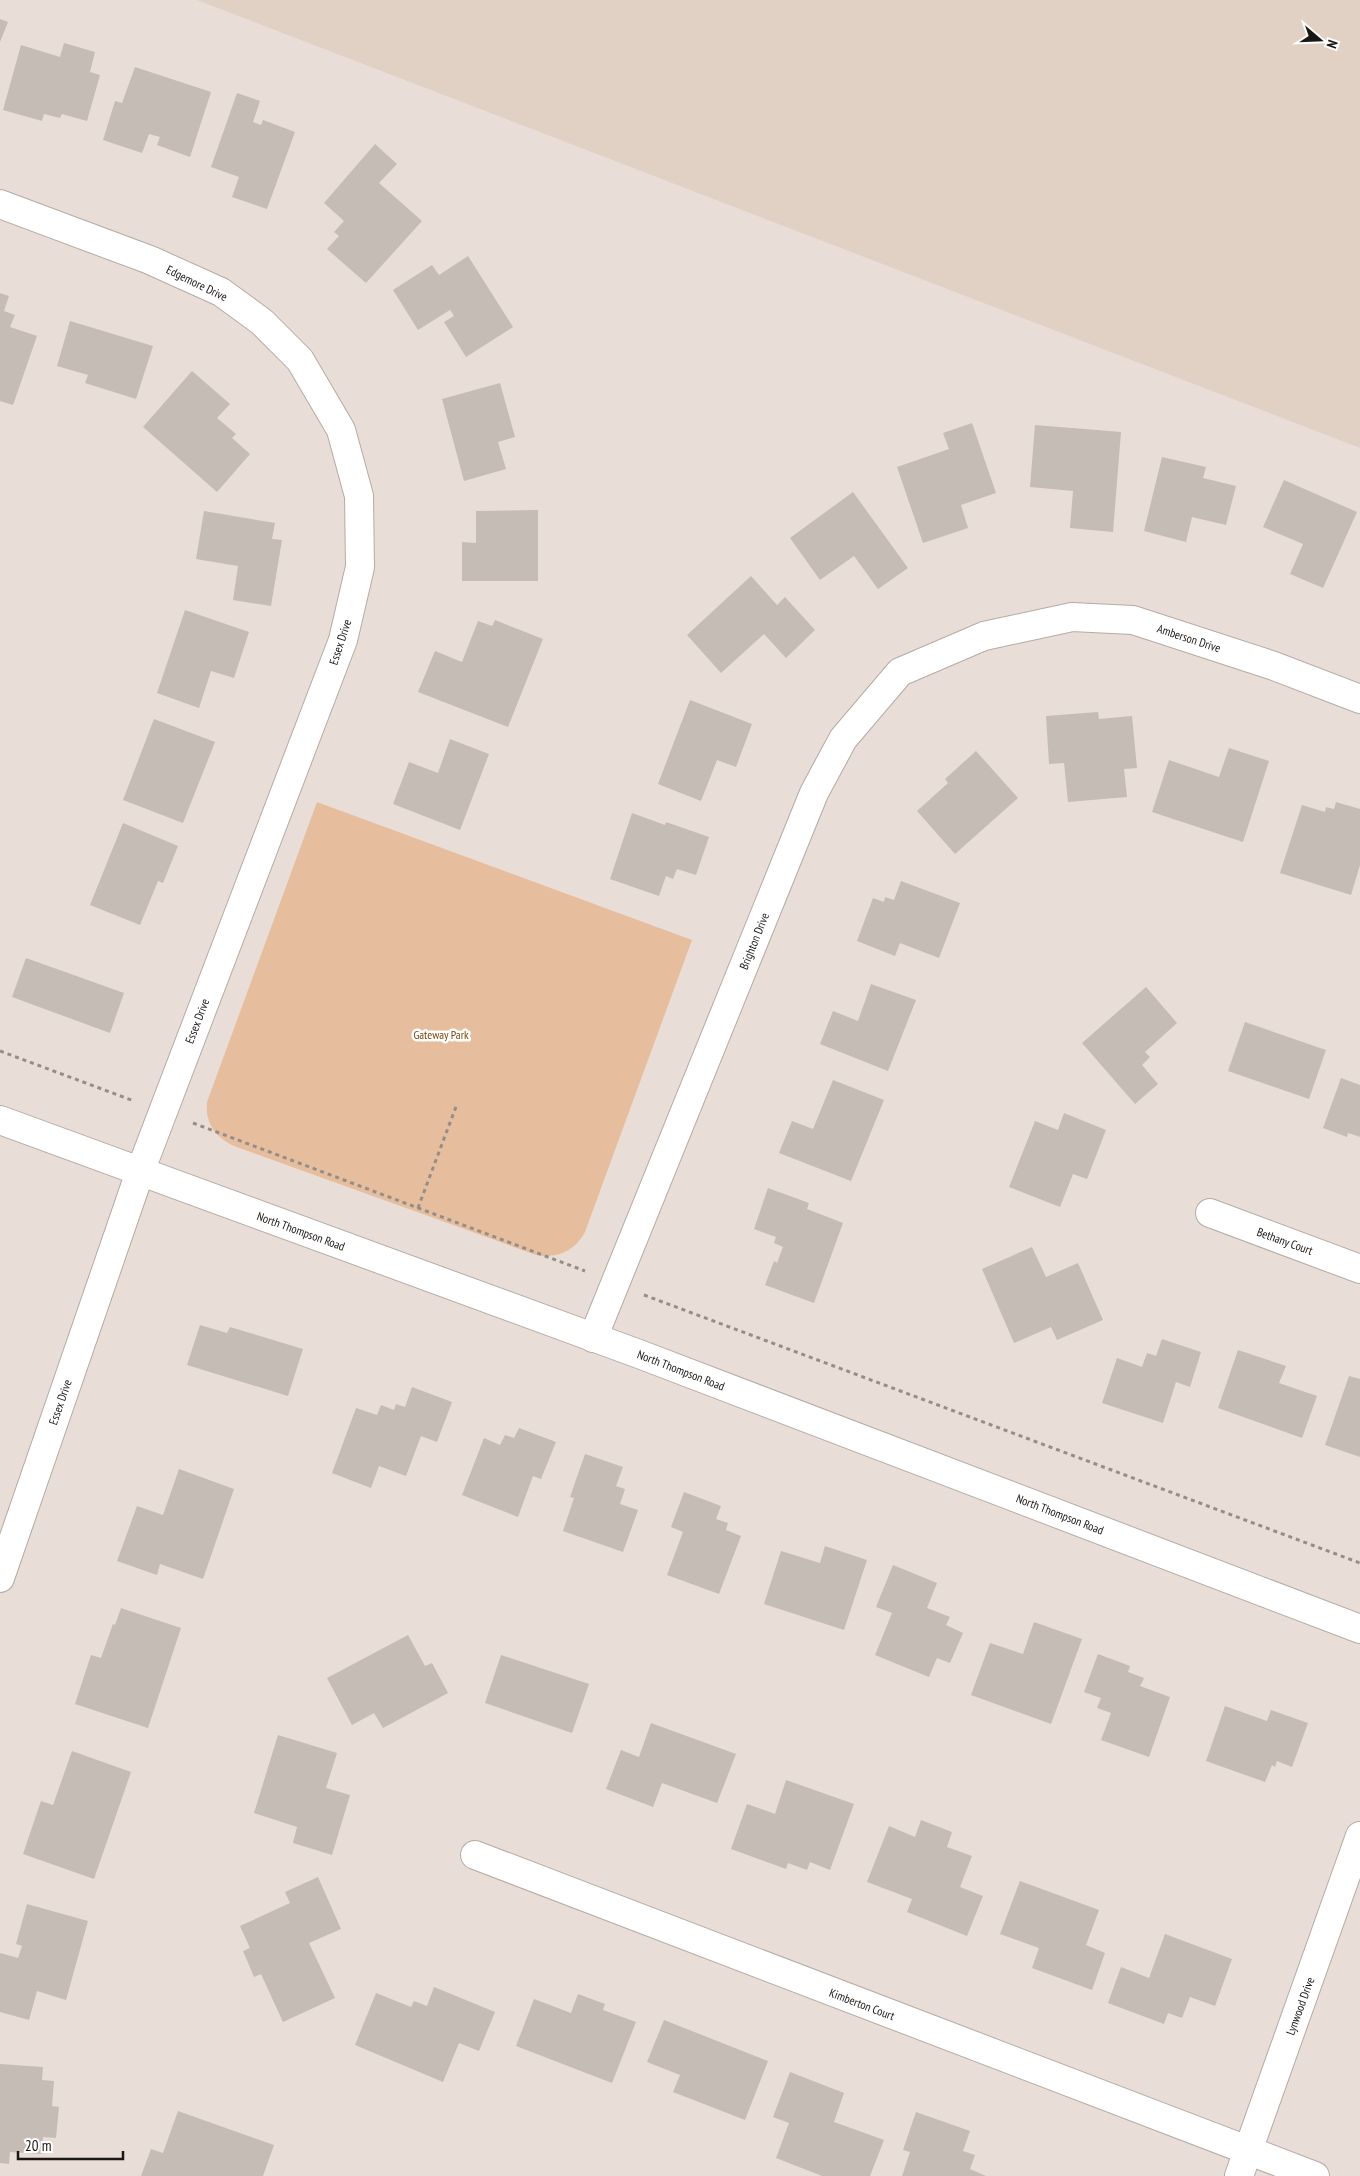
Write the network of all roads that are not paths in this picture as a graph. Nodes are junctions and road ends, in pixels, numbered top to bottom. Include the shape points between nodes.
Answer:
1 (0, 204) edge
2 (349, 460) joint
3 (1012, 630) joint
4 (1360, 700) edge
5 (0, 1120) edge
6 (140, 1172) junction
7 (1210, 1213) dead end
8 (1360, 1269) edge
9 (593, 1338) junction
10 (0, 1578) edge
11 (1360, 1629) edge
12 (1360, 1836) edge
13 (475, 1856) dead end
14 (1243, 2164) edge
15 (1314, 2176) edge

1 - 2 street, Edgemore Drive via 150,260 221,292 262,322 300,360 341,430
2 - 6 street, Essex Drive via 359,496 360,567 343,640
3 - 4 street, Amberson Drive via 1072,617 1134,620 1274,666
3 - 9 street, Brighton Drive via 984,636 900,672 843,739 814,793
5 - 6 street, North Thompson Road
6 - 9 street, North Thompson Road
6 - 10 street, Essex Drive
7 - 8 street, Bethany Court
9 - 11 street, North Thompson Road
12 - 14 street, Lynwood Drive
13 - 14 street, Kimberton Court
14 - 15 street, Kimberton Court

